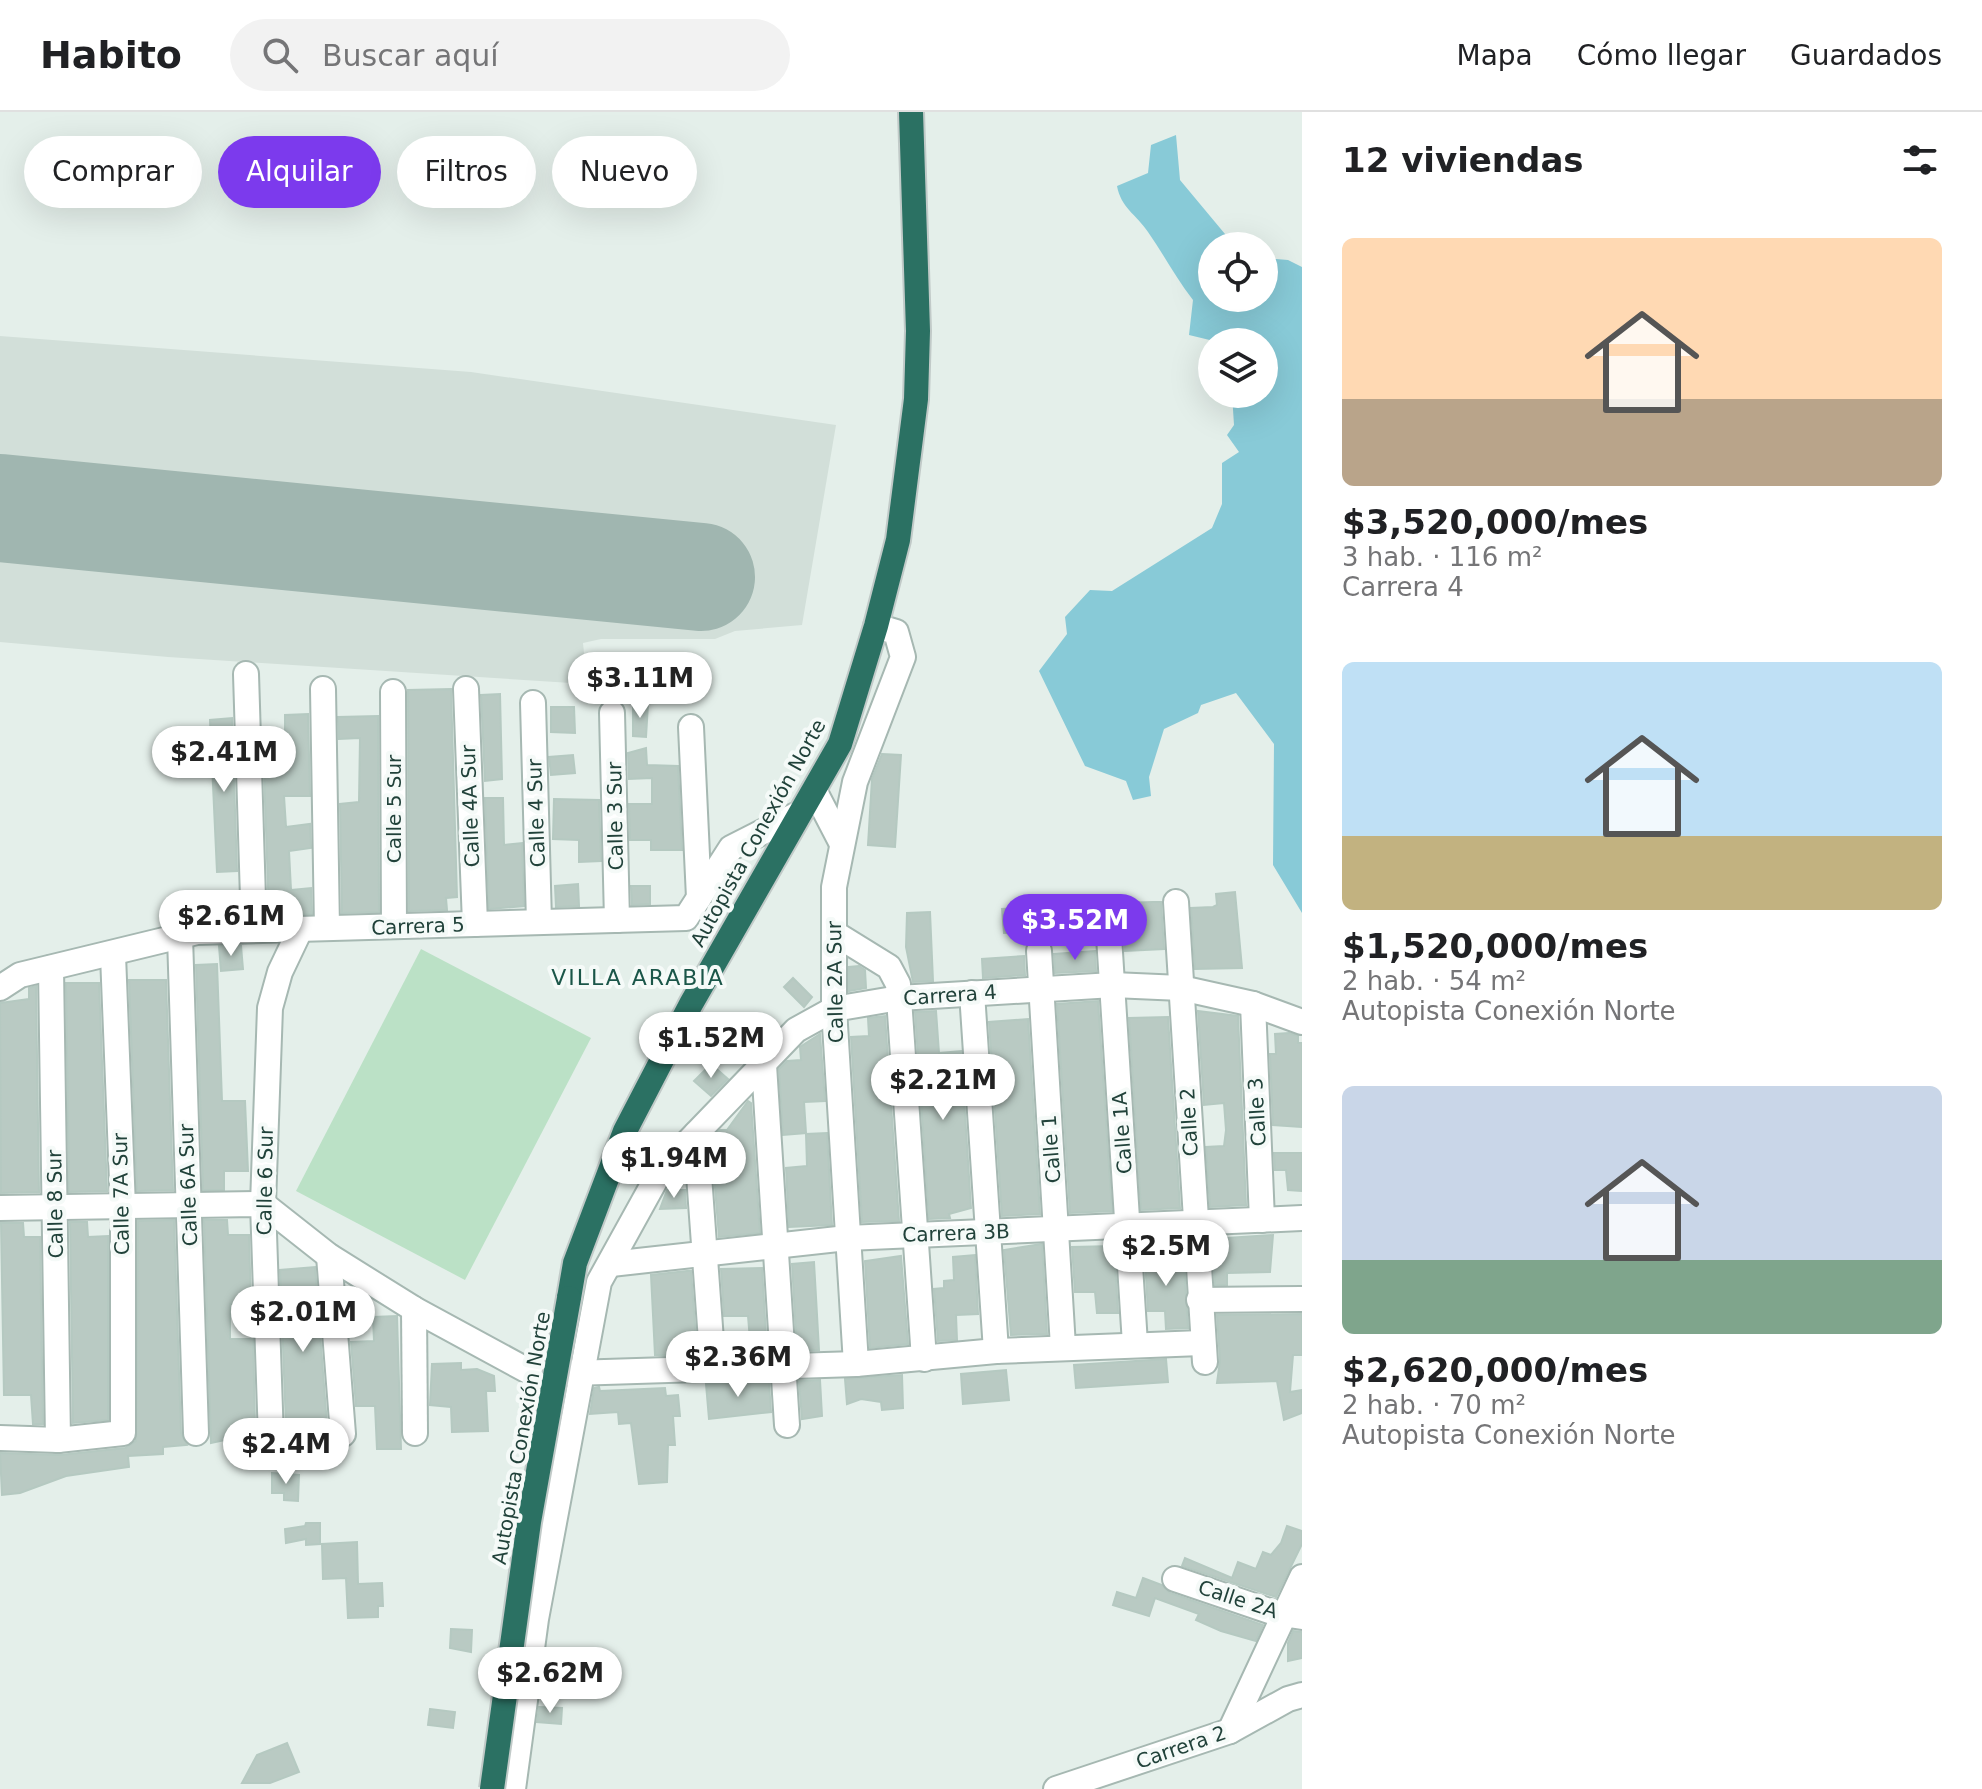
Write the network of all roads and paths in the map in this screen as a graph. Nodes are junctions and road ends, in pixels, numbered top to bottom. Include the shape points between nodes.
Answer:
1 (911, 112) edge
2 (876, 626) junction
3 (246, 674) dead end
4 (323, 689) dead end
5 (466, 689) dead end
6 (393, 692) dead end
7 (533, 703) dead end
8 (612, 713) dead end
9 (691, 727) dead end
10 (814, 790) junction
11 (798, 814) junction
12 (841, 842) junction
13 (699, 898) junction
14 (1176, 902) dead end
15 (617, 920) junction
16 (1108, 921) dead end
17 (539, 922) junction
18 (475, 924) junction
19 (394, 926) junction
20 (327, 928) junction
21 (254, 930) junction
22 (300, 930) junction
23 (834, 933) junction
24 (180, 937) junction
25 (1039, 951) dead end
26 (113, 955) junction
27 (51, 968) junction
28 (1113, 985) junction
29 (0, 988) edge
30 (1181, 988) junction
31 (1041, 989) junction
32 (972, 993) junction
33 (899, 998) junction
34 (1253, 1004) junction
35 (834, 1009) junction
36 (1302, 1022) edge
37 (764, 1065) junction
38 (696, 1134) junction
39 (263, 1204) junction
40 (188, 1205) junction
41 (55, 1207) junction
42 (123, 1207) junction
43 (0, 1208) edge
44 (1302, 1218) edge
45 (1262, 1220) junction
46 (1194, 1223) junction
47 (1128, 1226) junction
48 (1056, 1229) junction
49 (988, 1232) junction
50 (916, 1235) junction
51 (847, 1238) junction
52 (776, 1247) junction
53 (329, 1256) junction
54 (705, 1256) junction
55 (611, 1264) junction
56 (1302, 1299) edge
57 (1199, 1300) junction
58 (414, 1309) junction
59 (1135, 1344) junction
60 (1063, 1347) junction
61 (996, 1351) junction
62 (924, 1359) junction
63 (856, 1364) junction
64 (783, 1366) junction
65 (713, 1368) junction
66 (580, 1372) junction
67 (787, 1425) dead end
68 (196, 1433) dead end
69 (415, 1433) dead end
70 (343, 1434) dead end
71 (0, 1438) edge
72 (271, 1439) dead end
73 (58, 1440) junction
74 (1302, 1577) edge
75 (1175, 1579) dead end
76 (1293, 1616) edge
77 (1302, 1695) edge
78 (1230, 1731) junction
79 (492, 1789) edge
80 (513, 1789) edge
81 (1056, 1789) edge

1 - 2 highway, Autopista Conexión Norte via 916,399 898,540
2 - 10 highway, Autopista Conexión Norte via 840,744
2 - 12 street, Calle 2A Sur via 896,632 903,657 855,782
3 - 21 street
4 - 20 street
5 - 18 street, Calle 4A Sur
6 - 19 street, Calle 5 Sur
7 - 17 street, Calle 4 Sur
8 - 15 street, Calle 3 Sur
9 - 13 street
10 - 11 highway, Autopista Conexión Norte
10 - 12 street
11 - 13 street, Carrera 5 via 731,848
11 - 79 highway, Autopista Conexión Norte, bridge via 625,1131 575,1263 529,1522
12 - 23 street, Calle 2A Sur
13 - 15 street, Carrera 5 via 686,918
14 - 30 street, Calle 2
15 - 17 street, Carrera 5
16 - 28 street, Calle 1A
17 - 18 street, Carrera 5
18 - 19 street, Carrera 5
19 - 20 street, Carrera 5
20 - 22 street, Carrera 5
21 - 22 street, Carrera 5
21 - 24 street, Carrera 5
22 - 39 street, Calle 6 Sur via 270,1008
23 - 33 street via 889,967
23 - 35 street, Calle 2A Sur
24 - 26 street, Carrera 5
24 - 40 street, Calle 6A Sur
25 - 31 street, Calle 1
26 - 27 street, Carrera 5
26 - 42 street, Calle 7A Sur
27 - 29 street, Carrera 5 via 20,975
27 - 41 street, Calle 8 Sur
28 - 30 street, Carrera 4
28 - 31 street, Carrera 4
28 - 47 street, Calle 1A
30 - 34 street, Carrera 4
30 - 46 street, Calle 2
31 - 32 street, Carrera 4
31 - 48 street, Calle 1
32 - 33 street, Carrera 4
32 - 49 street
33 - 35 street, Carrera 4
33 - 50 street
34 - 36 street, Carrera 4
34 - 45 street, Calle 3
35 - 37 street, Carrera 4 via 796,1030
35 - 51 street, Calle 2A Sur
37 - 38 street, Carrera 4
37 - 52 street
38 - 54 street
38 - 55 street, Carrera 4 via 661,1170
39 - 40 street
39 - 53 street
39 - 72 street, Calle 6 Sur
40 - 42 street
40 - 68 street, Calle 6A Sur
41 - 42 street
41 - 43 street
41 - 73 street, Calle 8 Sur
42 - 73 street, Calle 7A Sur via 123,1433
44 - 45 street, Carrera 3B
45 - 46 street, Carrera 3B
46 - 47 street, Carrera 3B
46 - 57 street, Calle 2
47 - 48 street, Carrera 3B
47 - 59 street, Calle 1A
48 - 49 street, Carrera 3B
48 - 60 street, Calle 1
49 - 50 street, Carrera 3B
49 - 61 street
50 - 51 street, Carrera 3B
50 - 62 street
51 - 52 street, Carrera 3B
51 - 63 street, Calle 2A Sur
52 - 54 street, Carrera 3B
52 - 64 street
53 - 58 street
53 - 70 street
54 - 55 street, Carrera 3B
54 - 65 street
55 - 66 street, Carrera 4 via 599,1282
56 - 57 street
57 - 59 street, Calle 2 via 1203,1352
58 - 66 street via 530,1372
58 - 69 street
59 - 60 street
60 - 61 street
61 - 62 street
62 - 63 street
63 - 64 street
64 - 65 street
64 - 67 street
65 - 66 street
66 - 80 street, Carrera 4 via 536,1619
71 - 73 street
74 - 76 street
75 - 76 street, Calle 2A
76 - 78 street
77 - 78 street, Carrera 2
78 - 81 street, Carrera 2

